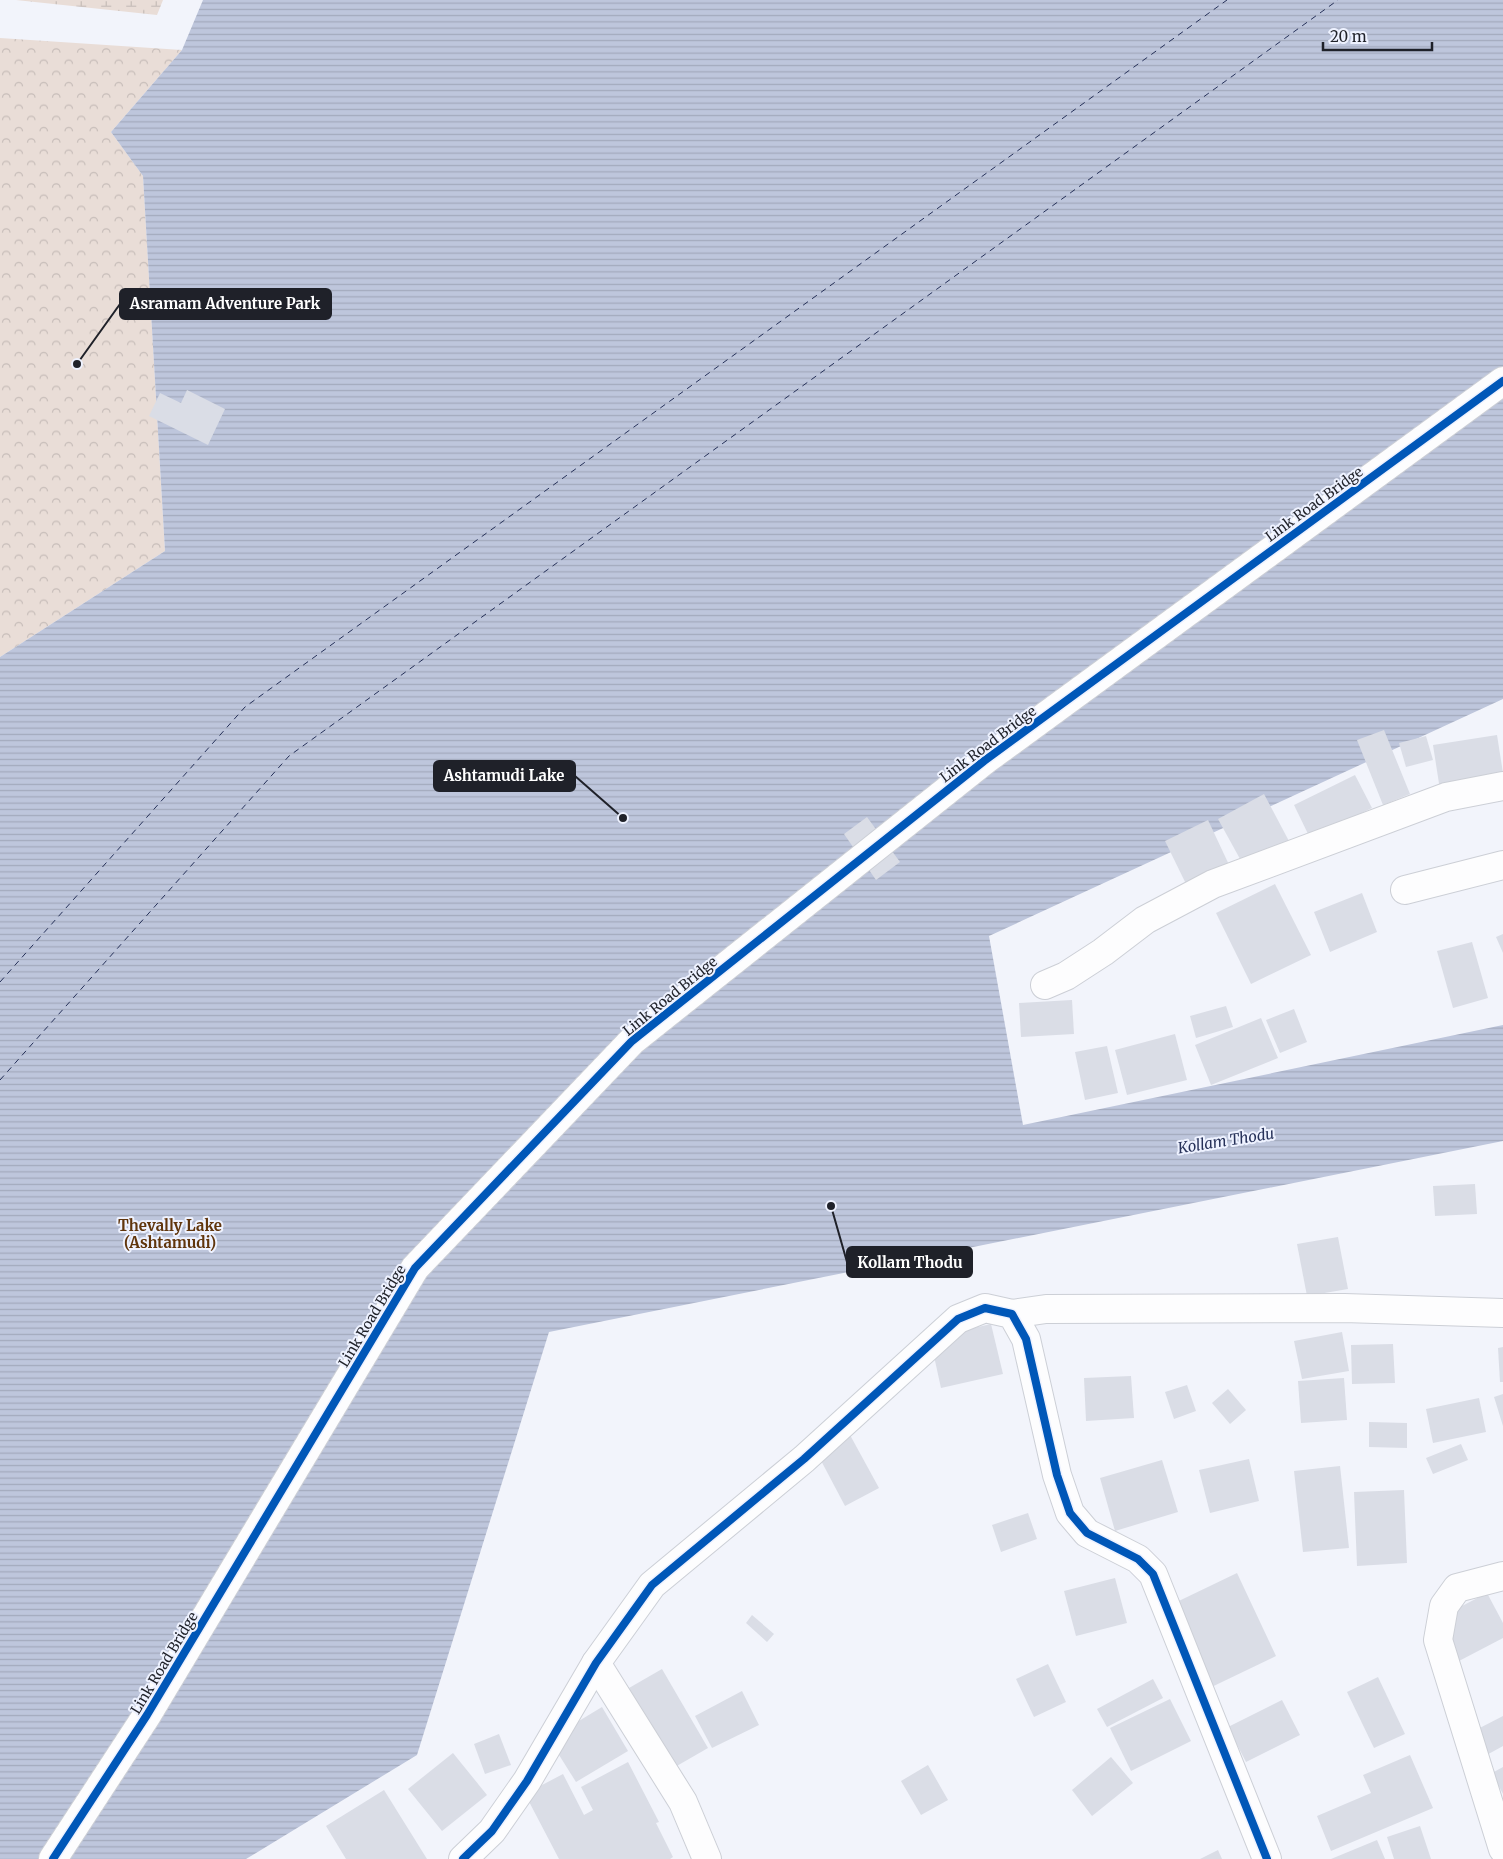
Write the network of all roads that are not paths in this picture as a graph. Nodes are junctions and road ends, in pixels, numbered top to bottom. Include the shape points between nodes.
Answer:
1 (1503, 381) edge
2 (1503, 786) edge
3 (1503, 864) edge
4 (1405, 890) dead end
5 (1045, 985) dead end
6 (1503, 1312) edge
7 (1012, 1314) junction
8 (1503, 1576) edge
9 (596, 1662) junction
10 (1503, 1849) edge
11 (53, 1859) edge
12 (463, 1859) edge
13 (707, 1859) edge
14 (1267, 1859) edge

1 - 11 street, Link Road Bridge via 984,761 632,1041 415,1268 147,1715
2 - 5 street via 1446,797 1213,884 1145,920 1066,976
3 - 4 street
6 - 7 street via 1344,1308 1046,1309
7 - 9 street via 985,1308 958,1320 804,1459 652,1586
7 - 14 street via 1026,1339 1057,1475 1070,1513 1087,1533 1138,1559 1153,1574
8 - 10 street via 1457,1588 1444,1606 1438,1640
9 - 12 street via 527,1781 492,1831
9 - 13 street via 683,1802

